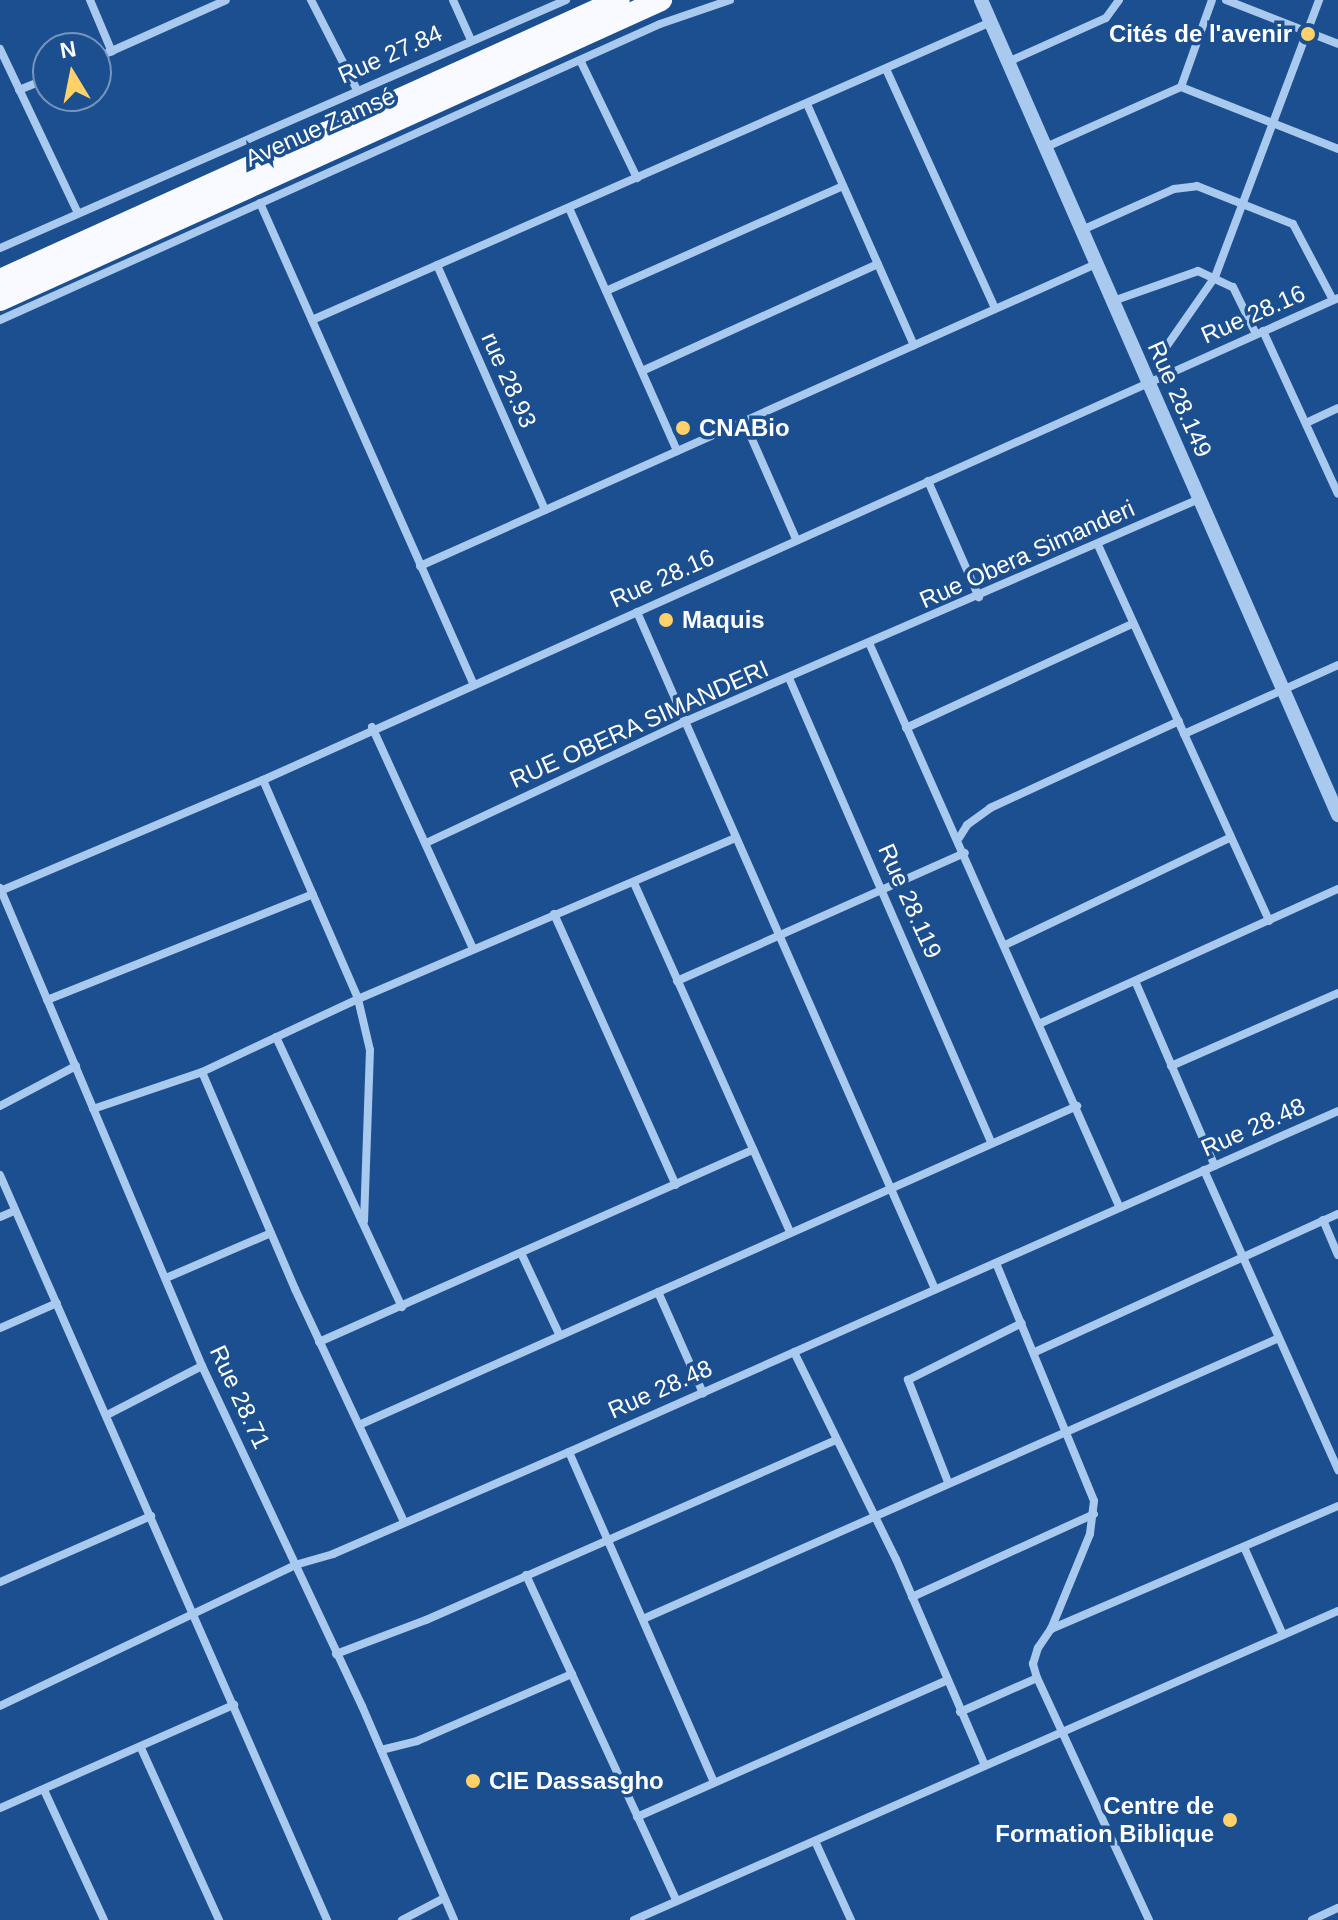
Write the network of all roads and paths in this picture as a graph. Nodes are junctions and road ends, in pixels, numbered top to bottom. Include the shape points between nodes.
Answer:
1 (90, 0) edge
2 (226, 0) edge
3 (311, 0) edge
4 (453, 0) edge
5 (566, 0) edge
6 (619, 0) edge
7 (661, 0) edge
8 (730, 0) edge
9 (981, 0) edge
10 (1119, 0) edge
11 (1212, 0) edge
12 (1226, 0) edge
13 (1319, 0) edge
14 (210, 3) edge
15 (991, 22) junction
16 (104, 32) edge
17 (1307, 32) junction
18 (471, 40) junction
19 (1338, 44) edge
20 (0, 49) edge
21 (112, 52) edge
22 (581, 62) junction
23 (1008, 62) junction
24 (886, 69) junction
25 (32, 85) edge
26 (1181, 87) junction
27 (19, 90) junction
28 (357, 90) junction
29 (807, 104) junction
30 (1269, 124) junction
31 (1046, 147) junction
32 (1338, 149) edge
33 (637, 178) junction
34 (843, 186) junction
35 (1244, 201) junction
36 (260, 203) junction
37 (569, 208) junction
38 (78, 213) junction
39 (1082, 230) junction
40 (0, 248) edge
41 (878, 264) junction
42 (1096, 264) junction
43 (437, 265) junction
44 (1215, 277) junction
45 (0, 280) edge
46 (606, 291) junction
47 (1335, 299) edge
48 (0, 300) edge
49 (1113, 301) junction
50 (995, 308) junction
51 (0, 320) edge
52 (312, 320) junction
53 (1260, 333) junction
54 (914, 345) junction
55 (642, 371) junction
56 (1155, 381) junction
57 (1338, 408) edge
58 (744, 421) junction
59 (1306, 423) junction
60 (677, 451) junction
61 (928, 481) junction
62 (1338, 494) edge
63 (1199, 499) junction
64 (545, 510) junction
65 (796, 539) junction
66 (1098, 545) junction
67 (420, 566) junction
68 (979, 597) junction
69 (637, 612) junction
70 (1132, 624) junction
71 (870, 645) junction
72 (1338, 665) edge
73 (789, 678) junction
74 (473, 683) junction
75 (1284, 689) junction
76 (1179, 721) junction
77 (684, 722) junction
78 (372, 727) junction
79 (906, 728) junction
80 (1184, 734) junction
81 (263, 780) junction
82 (1338, 815) edge
83 (1231, 837) junction
84 (959, 838) junction
85 (734, 839) junction
86 (426, 843) junction
87 (965, 853) junction
88 (634, 883) junction
89 (1, 889) edge
90 (1338, 889) edge
91 (884, 890) junction
92 (313, 894) junction
93 (554, 914) junction
94 (1269, 921) junction
95 (780, 938) junction
96 (1005, 945) junction
97 (473, 949) junction
98 (677, 981) junction
99 (1136, 983) junction
100 (1338, 993) edge
101 (358, 999) junction
102 (47, 1000) junction
103 (1041, 1023) junction
104 (276, 1037) junction
105 (76, 1066) junction
106 (1171, 1066) junction
107 (202, 1072) junction
108 (0, 1106) edge
109 (1077, 1106) junction
110 (93, 1109) junction
111 (1338, 1111) edge
112 (991, 1142) junction
113 (753, 1150) junction
114 (1215, 1166) junction
115 (1204, 1170) junction
116 (0, 1175) edge
117 (676, 1185) junction
118 (890, 1188) junction
119 (1119, 1206) junction
120 (14, 1211) junction
121 (1338, 1214) edge
122 (0, 1217) edge
123 (1323, 1220) junction
124 (364, 1221) junction
125 (790, 1231) junction
126 (271, 1233) junction
127 (522, 1255) junction
128 (1338, 1255) edge
129 (1243, 1256) junction
130 (996, 1263) junction
131 (166, 1278) junction
132 (935, 1289) junction
133 (658, 1292) junction
134 (57, 1303) junction
135 (402, 1307) junction
136 (1022, 1323) junction
137 (0, 1328) edge
138 (559, 1334) junction
139 (1279, 1338) junction
140 (319, 1342) junction
141 (794, 1352) junction
142 (1035, 1352) junction
143 (202, 1366) junction
144 (703, 1393) junction
145 (107, 1415) junction
146 (359, 1425) junction
147 (1063, 1431) junction
148 (836, 1440) junction
149 (569, 1452) junction
150 (1338, 1470) edge
151 (948, 1482) junction
152 (1338, 1506) edge
153 (1094, 1514) junction
154 (151, 1516) junction
155 (875, 1520) junction
156 (404, 1522) junction
157 (608, 1539) junction
158 (1244, 1547) junction
159 (295, 1565) junction
160 (526, 1575) junction
161 (0, 1582) edge
162 (912, 1597) junction
163 (1338, 1611) edge
164 (195, 1615) junction
165 (643, 1619) junction
166 (1051, 1629) junction
167 (1283, 1635) junction
168 (336, 1654) junction
169 (572, 1674) junction
170 (1037, 1678) junction
171 (945, 1681) junction
172 (234, 1705) junction
173 (0, 1706) edge
174 (960, 1712) junction
175 (1064, 1731) junction
176 (141, 1748) junction
177 (381, 1750) junction
178 (985, 1766) junction
179 (714, 1782) junction
180 (44, 1790) junction
181 (0, 1808) edge
182 (637, 1817) junction
183 (815, 1841) junction
184 (444, 1898) junction
185 (676, 1900) junction
186 (1338, 1908) edge
187 (104, 1920) edge
188 (219, 1920) edge
189 (327, 1920) edge
190 (402, 1920) edge
191 (454, 1920) edge
192 (634, 1920) edge
193 (851, 1920) edge
194 (1149, 1920) edge
195 (1312, 1920) edge

1 - 16 street
2 - 14 street
3 - 28 street
4 - 18 street
5 - 18 street, Rue 27.84
6 - 45 highway, Avenue Zamsé
7 - 48 highway, Avenue Zamsé
8 - 22 street via 660,24
9 - 15 street, Rue 28.149
10 - 23 street via 1106,18
11 - 26 street
12 - 17 street
13 - 17 street
14 - 21 street
15 - 23 street, Rue 28.149
15 - 24 street
17 - 19 street
17 - 30 street
18 - 28 street, Rue 27.84
20 - 27 street
22 - 33 street
22 - 36 street
23 - 31 street, Rue 28.149
24 - 29 street
24 - 50 street
25 - 27 street
26 - 30 street
26 - 31 street
27 - 38 street
28 - 38 street, Rue 27.84
29 - 33 street
29 - 34 street
30 - 32 street
30 - 35 street
31 - 39 street, Rue 28.149
33 - 37 street
34 - 41 street
34 - 46 street
35 - 39 street via 1186,185
35 - 44 street
35 - 47 street via 1301,232
36 - 51 street
36 - 52 street
37 - 43 street
37 - 46 street
38 - 40 street, Rue 27.84
39 - 42 street, Rue 28.149
41 - 54 street
41 - 55 street
42 - 49 street, Rue 28.149
42 - 50 street
43 - 52 street
43 - 64 street, rue 28.93
44 - 49 street via 1189,271
44 - 53 street via 1240,296
44 - 56 street via 1164,350
46 - 55 street
47 - 53 street, Rue 28.16
49 - 56 street, Rue 28.149
50 - 54 street
52 - 67 street
53 - 56 street, Rue 28.16
53 - 59 street
54 - 58 street
55 - 60 street
56 - 61 street, Rue 28.16
56 - 63 street, Rue 28.149
57 - 59 street
58 - 60 street
58 - 65 street
59 - 62 street
60 - 64 street
61 - 65 street, Rue 28.16
61 - 68 street
63 - 66 street, Rue Obera Simanderi
63 - 75 street, Rue 28.149
64 - 67 street
65 - 69 street, Rue 28.16
66 - 68 street, Rue Obera Simanderi
66 - 70 street
67 - 74 street
68 - 71 street, Rue Obera Simanderi
69 - 74 street, Rue 28.16
69 - 77 street
70 - 76 street
70 - 79 street
71 - 73 street, RUE OBERA SIMANDERI
71 - 79 street
72 - 75 street
73 - 77 street, RUE OBERA SIMANDERI
73 - 91 street, Rue 28.119
74 - 78 street, Rue 28.16
75 - 80 street
75 - 82 street, Rue 28.149
76 - 80 street
76 - 84 street via 990,808
77 - 85 street
77 - 86 street, RUE OBERA SIMANDERI
78 - 81 street, Rue 28.16
78 - 86 street
79 - 84 street
80 - 83 street
81 - 89 street, Rue 28.16
81 - 92 street
83 - 94 street
83 - 96 street
84 - 87 street
85 - 88 street
85 - 95 street
86 - 97 street
87 - 91 street
87 - 96 street
88 - 93 street
88 - 98 street
89 - 102 street, Rue 28.71
90 - 94 street
91 - 95 street
91 - 112 street, Rue 28.119
92 - 101 street
92 - 102 street
93 - 97 street
93 - 117 street
94 - 99 street
95 - 98 street
95 - 118 street
96 - 103 street
97 - 101 street
98 - 113 street
99 - 103 street
99 - 106 street
100 - 106 street
101 - 104 street
101 - 124 street via 371,1072
102 - 105 street, Rue 28.71
103 - 109 street
104 - 107 street
104 - 124 street
105 - 108 street
105 - 110 street, Rue 28.71
106 - 114 street
107 - 110 street
107 - 126 street
109 - 112 street
109 - 119 street
110 - 131 street, Rue 28.71
111 - 114 street, Rue 28.48
112 - 118 street
113 - 117 street
113 - 125 street
114 - 115 street, Rue 28.48
115 - 119 street, Rue 28.48
115 - 129 street
116 - 120 street
117 - 127 street
118 - 125 street
118 - 132 street
119 - 130 street, Rue 28.48
120 - 122 street
120 - 134 street
121 - 123 street
123 - 128 street
123 - 129 street
124 - 135 street
125 - 133 street
126 - 131 street
126 - 140 street
127 - 135 street
127 - 138 street
129 - 139 street
129 - 142 street
130 - 132 street, Rue 28.48
130 - 136 street
131 - 143 street, Rue 28.71
132 - 141 street, Rue 28.48
133 - 138 street
133 - 144 street
134 - 137 street
134 - 145 street
135 - 140 street
136 - 142 street
136 - 151 street via 908,1380
138 - 146 street
139 - 147 street
139 - 150 street
140 - 146 street
141 - 144 street, Rue 28.48
141 - 148 street
142 - 147 street
143 - 145 street
143 - 159 street, Rue 28.71
144 - 149 street, Rue 28.48
145 - 154 street
146 - 156 street
147 - 151 street
147 - 153 street via 1094,1501
148 - 155 street
148 - 157 street
149 - 156 street, Rue 28.48
149 - 157 street
151 - 155 street
152 - 158 street
153 - 162 street
153 - 166 street via 1077,1571
154 - 161 street
154 - 164 street
155 - 162 street
155 - 165 street
156 - 159 street, Rue 28.48
157 - 160 street
157 - 165 street
158 - 166 street
158 - 167 street
159 - 164 street, Rue 28.48
159 - 168 street, Rue 28.71
160 - 168 street
160 - 169 street
162 - 171 street
163 - 167 street
164 - 172 street
164 - 173 street, Rue 28.48
165 - 179 street
166 - 170 street via 1034,1657
167 - 175 street
168 - 177 street, Rue 28.71
169 - 177 street via 417,1741
169 - 182 street
170 - 174 street
170 - 175 street
171 - 174 street
171 - 179 street
172 - 176 street
172 - 189 street
174 - 178 street
175 - 178 street
175 - 194 street
176 - 180 street
176 - 188 street
177 - 184 street, Rue 28.71
178 - 183 street
179 - 182 street
180 - 181 street
180 - 187 street
182 - 185 street
183 - 185 street
183 - 193 street
184 - 190 street
184 - 191 street, Rue 28.71
185 - 192 street
186 - 195 street

